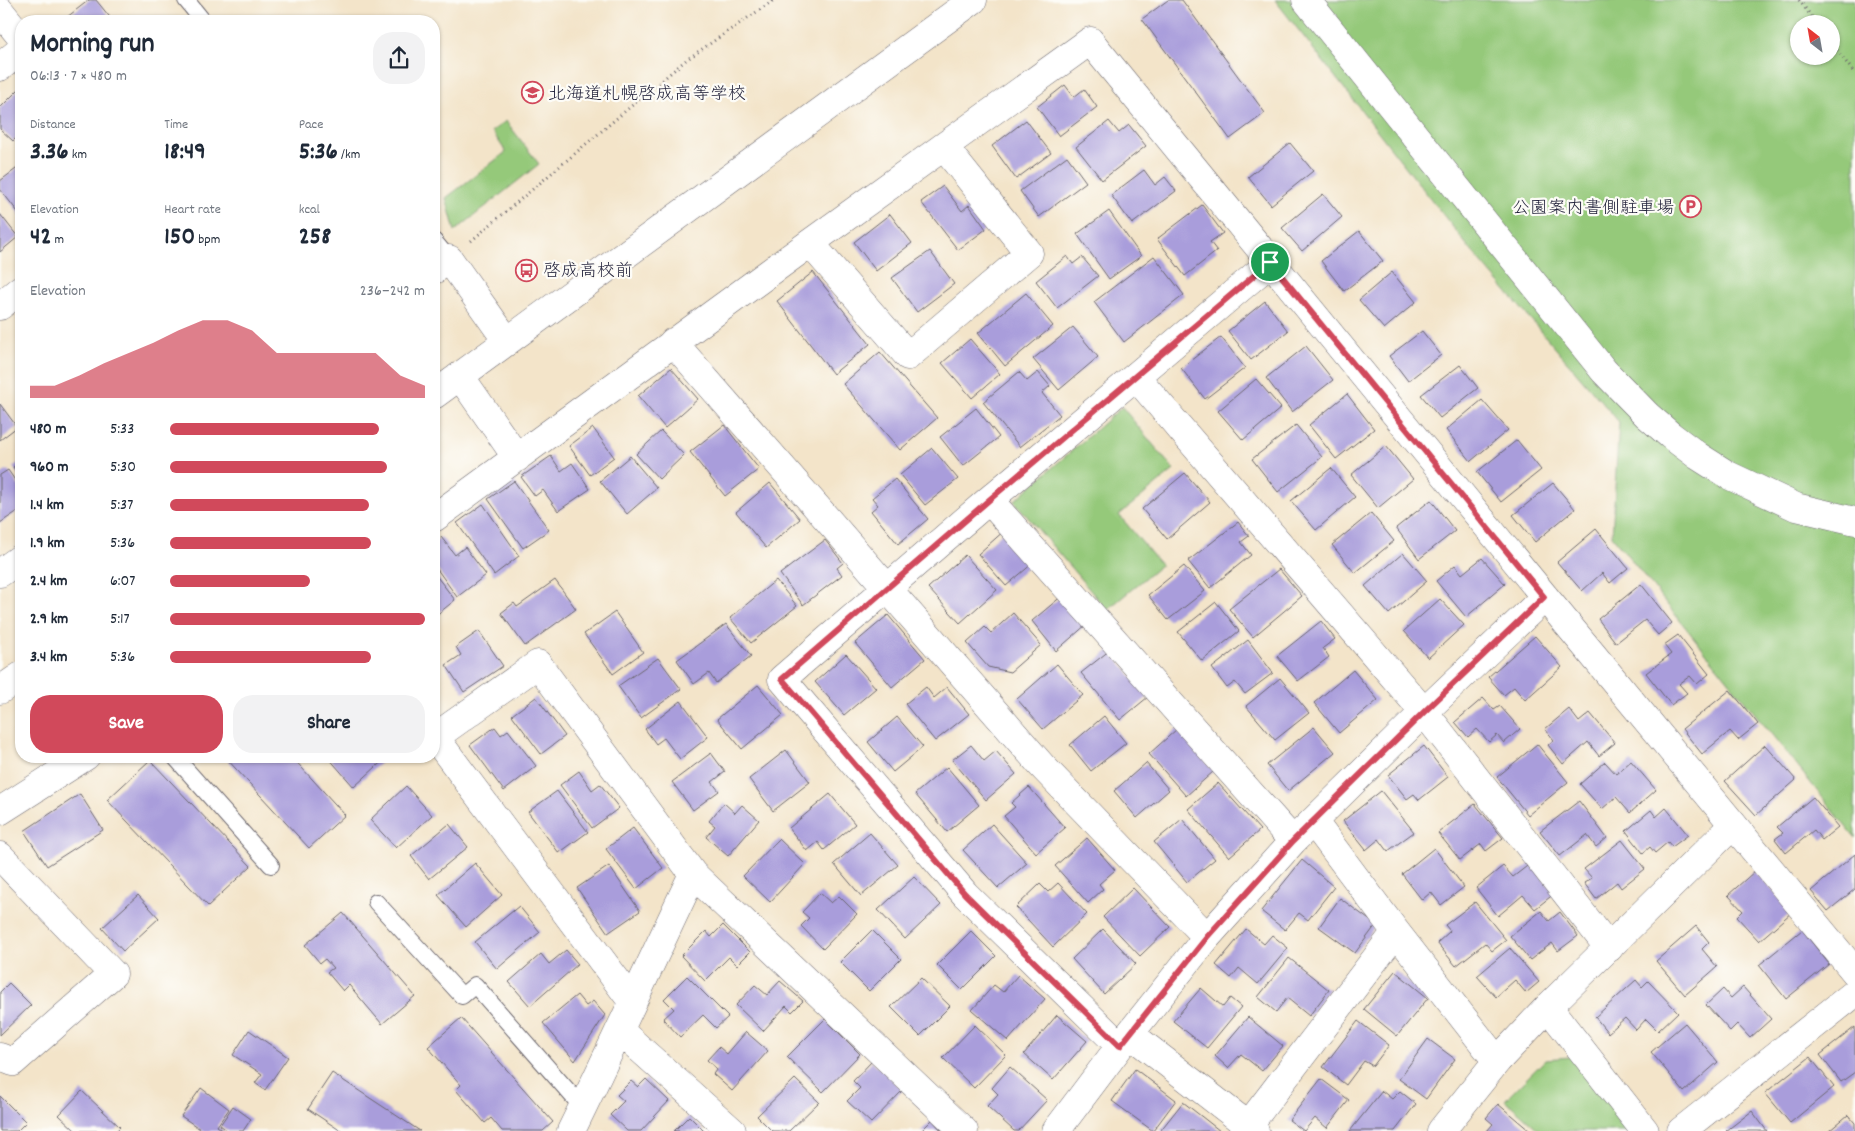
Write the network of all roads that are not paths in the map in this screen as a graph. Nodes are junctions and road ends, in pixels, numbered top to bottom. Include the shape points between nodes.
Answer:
1 (186, 0) edge
2 (973, 0) edge
3 (1306, 0) edge
4 (0, 11) edge
5 (198, 15) edge
6 (15, 30) edge
7 (15, 55) edge
8 (0, 67) edge
9 (944, 147) junction
10 (810, 243) junction
11 (440, 258) edge
12 (1270, 262) junction
13 (15, 294) edge
14 (0, 306) edge
15 (507, 341) junction
16 (673, 342) junction
17 (460, 376) junction
18 (1136, 377) junction
19 (440, 391) edge
20 (517, 458) junction
21 (989, 500) junction
22 (440, 514) edge
23 (1855, 521) edge
24 (15, 562) edge
25 (0, 573) edge
26 (887, 590) junction
27 (1544, 597) junction
28 (15, 680) edge
29 (0, 690) edge
30 (1424, 712) junction
31 (440, 733) edge
32 (440, 745) edge
33 (75, 763) edge
34 (180, 763) edge
35 (0, 811) edge
36 (1313, 821) junction
37 (1733, 825) junction
38 (1293, 841) junction
39 (0, 856) edge
40 (271, 865) dead end
41 (693, 874) junction
42 (376, 902) dead end
43 (1396, 932) junction
44 (1207, 937) junction
45 (1609, 948) junction
46 (1855, 972) edge
47 (1855, 993) edge
48 (632, 1001) junction
49 (1548, 1007) junction
50 (620, 1031) junction
51 (1125, 1040) junction
52 (0, 1056) edge
53 (1497, 1061) junction
54 (577, 1119) edge
55 (1249, 1129) edge
56 (732, 1131) edge
57 (964, 1131) edge
58 (1056, 1131) edge
59 (1441, 1131) edge
60 (1645, 1131) edge
61 (1681, 1131) edge

1 - 5 lane
2 - 15 street
3 - 23 street via 1604,371 1647,415 1698,456 1728,475 1796,507
4 - 6 street
7 - 8 street
9 - 10 street
9 - 10 street via 1029,253 908,356
9 - 12 street via 1090,41
10 - 16 street
11 - 15 street
12 - 18 street
12 - 27 street
13 - 14 street
15 - 17 street
16 - 20 street
16 - 26 street
17 - 19 street
17 - 20 street
18 - 21 street
18 - 30 street
20 - 22 street
21 - 26 street
21 - 38 street
24 - 25 street
26 - 44 street via 1042,766
26 - 51 street via 782,679 965,894
27 - 30 street
27 - 37 street
28 - 29 street
30 - 36 street
30 - 45 street
31 - 41 street via 538,664
32 - 48 street
33 - 35 street
34 - 40 lane
36 - 38 street
36 - 43 street
37 - 45 street
37 - 46 street
38 - 44 street
39 - 52 street via 113,974 13,1062
41 - 48 street
41 - 57 street
42 - 54 lane via 462,996 475,985
43 - 53 street
43 - 55 street
44 - 51 street
45 - 49 street
47 - 61 street
48 - 50 street
49 - 53 street
49 - 60 street
50 - 54 street
50 - 56 street
51 - 55 street
51 - 58 street
53 - 59 street

